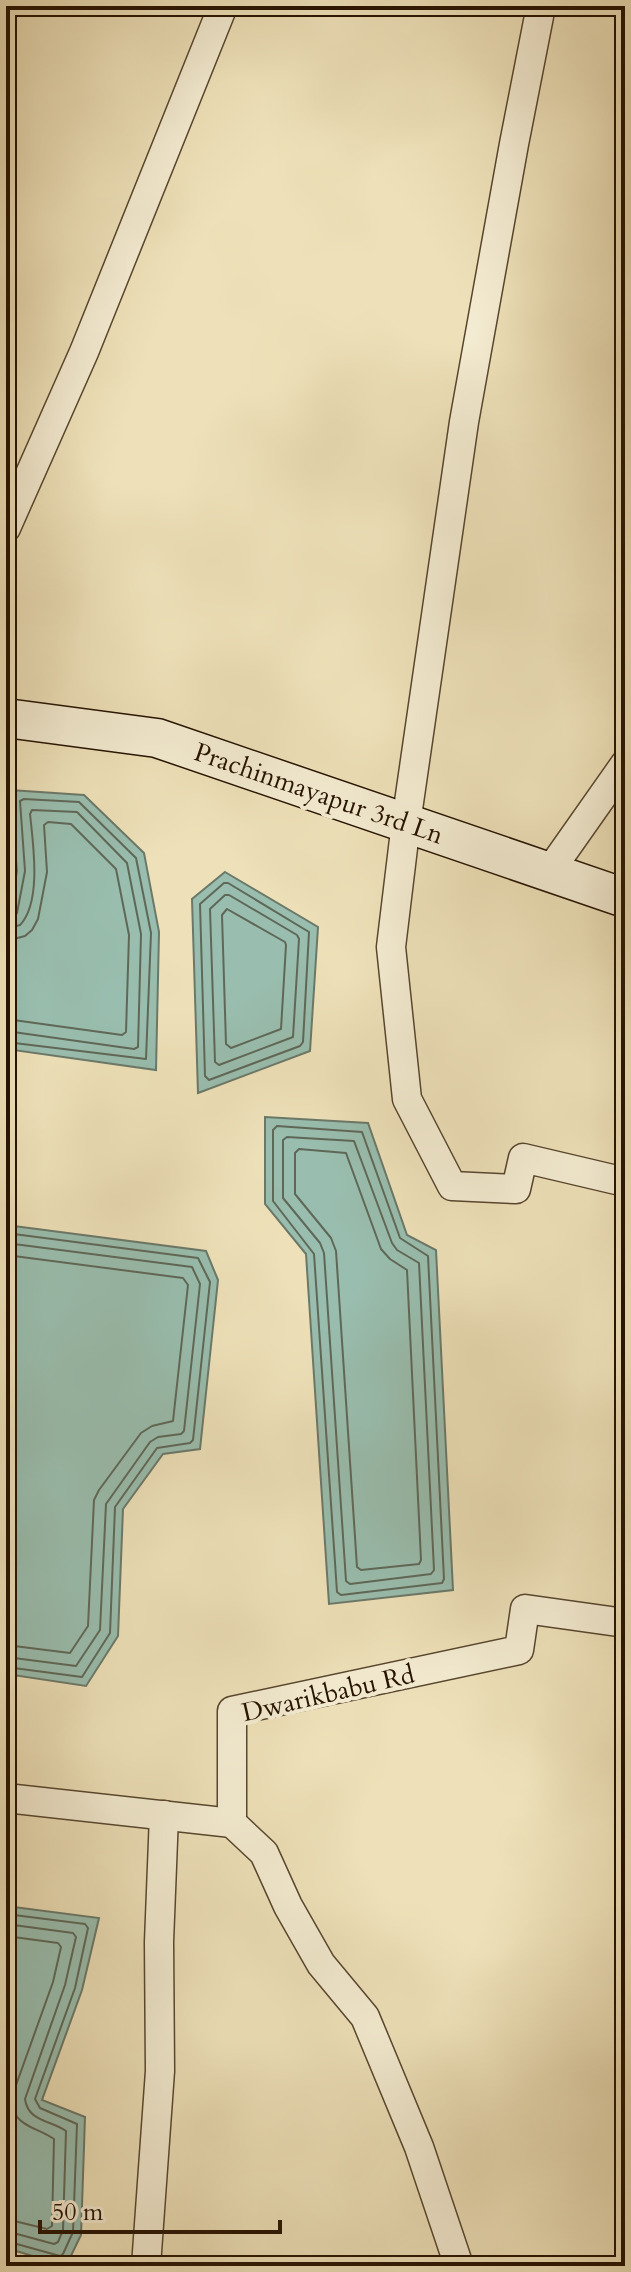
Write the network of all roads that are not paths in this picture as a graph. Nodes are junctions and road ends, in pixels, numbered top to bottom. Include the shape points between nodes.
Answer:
1 (223, 6) edge
2 (541, 6) edge
3 (6, 528) edge
4 (6, 718) edge
5 (625, 764) edge
6 (406, 823) junction
7 (549, 872) junction
8 (625, 898) edge
9 (625, 1182) edge
10 (625, 1623) edge
11 (6, 1798) edge
12 (164, 1815) junction
13 (232, 1823) junction
14 (146, 2266) edge
15 (459, 2266) edge

1 - 3 street via 84,352
2 - 6 street via 464,422
4 - 6 main road, Prachinmayapur 3rd Ln via 157,738
5 - 7 street
6 - 7 main road, Prachinmayapur 3rd Ln
6 - 9 street via 391,947 407,1099 452,1186 516,1189 523,1158
7 - 8 main road, Prachinmayapur 3rd Ln
10 - 13 street, Dwarikbabu Rd via 525,1609 519,1650 232,1711
11 - 12 street
12 - 13 street
12 - 14 street via 160,2071
13 - 15 street via 264,1853 321,1964 365,2017 419,2147

